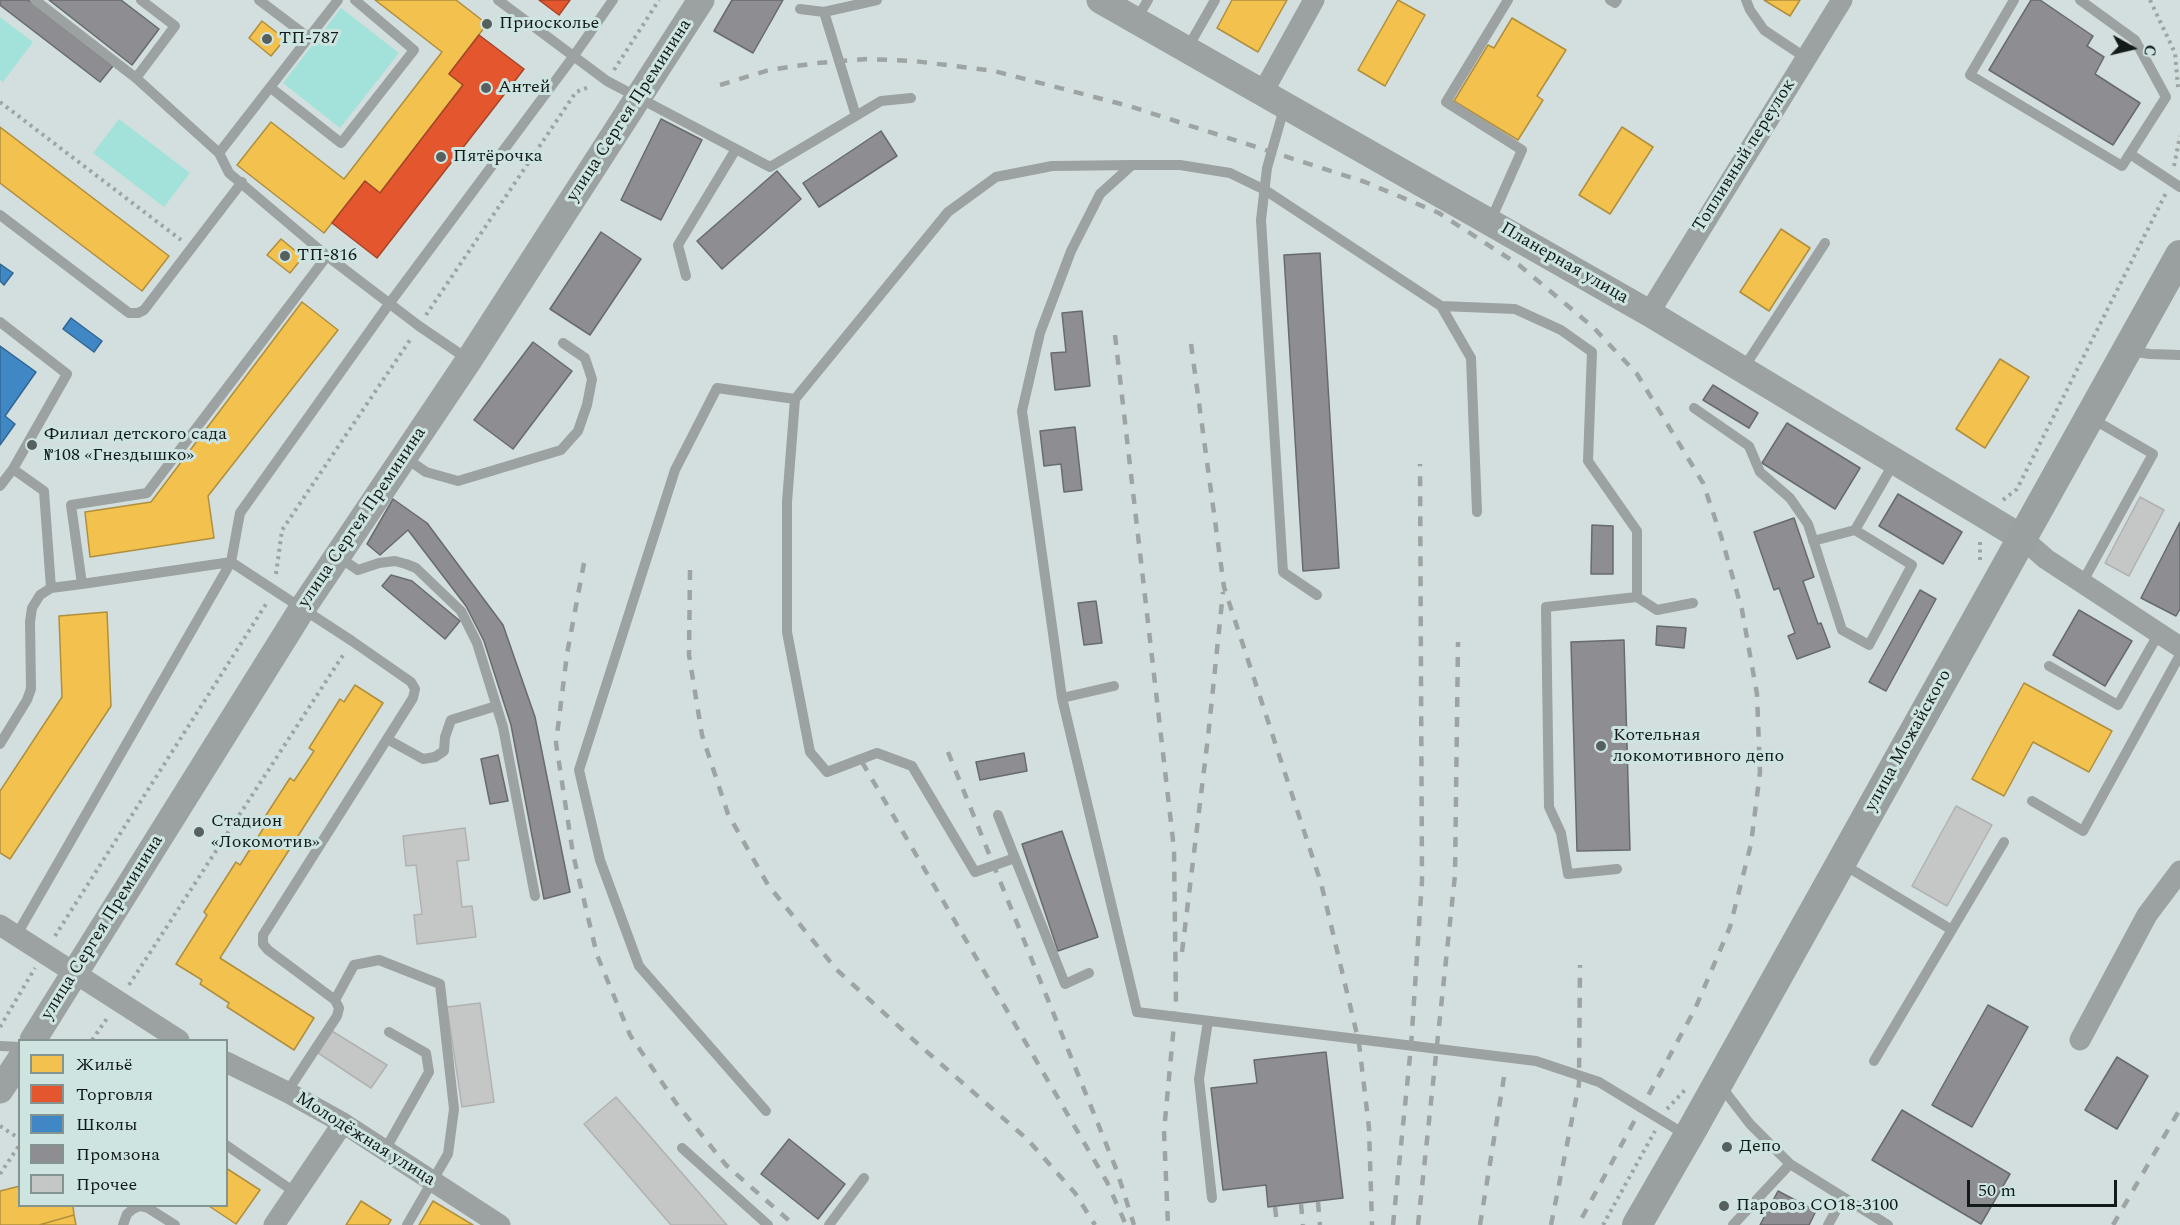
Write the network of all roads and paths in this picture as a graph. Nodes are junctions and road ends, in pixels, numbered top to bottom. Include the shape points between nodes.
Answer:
1 (35, 0) edge
2 (141, 0) edge
3 (259, 0) edge
4 (338, 0) edge
5 (355, 0) edge
6 (498, 0) edge
7 (613, 0) edge
8 (659, 0) edge
9 (701, 0) edge
10 (877, 0) edge
11 (1100, 0) edge
12 (1215, 0) edge
13 (1314, 0) edge
14 (1508, 0) edge
15 (1610, 0) edge
16 (1617, 0) edge
17 (1746, 0) edge
18 (1842, 0) edge
19 (2014, 0) edge
20 (2080, 0) edge
21 (2150, 0) edge
22 (800, 9) dead end
23 (1142, 10) edge
24 (824, 12) junction
25 (308, 38) junction
26 (1187, 49) junction
27 (573, 57) junction
28 (1806, 58) junction
29 (136, 78) junction
30 (607, 81) junction
31 (271, 88) junction
32 (2178, 88) dead end
33 (639, 98) junction
34 (911, 98) dead end
35 (1274, 98) junction
36 (0, 102) edge
37 (856, 116) junction
38 (2180, 136) edge
39 (736, 149) junction
40 (219, 153) junction
41 (2130, 154) junction
42 (1131, 165) junction
43 (242, 182) junction
44 (2176, 184) edge
45 (1265, 189) junction
46 (0, 215) edge
47 (1490, 222) junction
48 (1825, 243) dead end
49 (192, 248) junction
50 (2180, 255) edge
51 (327, 256) junction
52 (686, 276) dead end
53 (389, 304) junction
54 (1441, 306) junction
55 (1649, 313) junction
56 (0, 322) edge
57 (419, 326) junction
58 (563, 343) dead end
59 (2128, 351) junction
60 (2180, 354) edge
61 (469, 360) junction
62 (1743, 369) junction
63 (795, 399) junction
64 (1694, 408) dead end
65 (2090, 418) junction
66 (404, 456) junction
67 (1895, 461) junction
68 (13, 469) junction
69 (0, 486) edge
70 (2002, 501) dead end
71 (1478, 512) dead end
72 (1855, 530) junction
73 (2022, 538) junction
74 (1814, 540) junction
75 (337, 556) junction
76 (231, 562) junction
77 (2082, 583) junction
78 (82, 584) junction
79 (51, 588) junction
80 (274, 591) junction
81 (1317, 595) dead end
82 (1637, 597) junction
83 (1693, 603) dead end
84 (302, 609) junction
85 (352, 641) junction
86 (2174, 642) edge
87 (2049, 666) dead end
88 (1114, 686) dead end
89 (1062, 698) junction
90 (496, 706) junction
91 (387, 739) junction
92 (0, 744) edge
93 (2031, 801) dead end
94 (998, 815) dead end
95 (2004, 842) dead end
96 (1015, 858) junction
97 (1841, 863) junction
98 (1617, 869) dead end
99 (2180, 871) edge
100 (535, 896) dead end
101 (1952, 930) junction
102 (8, 931) edge
103 (44, 953) junction
104 (74, 972) junction
105 (1089, 973) dead end
106 (335, 1000) junction
107 (119, 1002) junction
108 (1208, 1021) junction
109 (0, 1027) edge
110 (389, 1032) dead end
111 (34, 1039) edge
112 (93, 1039) edge
113 (174, 1039) edge
114 (2080, 1040) dead end
115 (0, 1046) edge
116 (18, 1047) edge
117 (1874, 1061) dead end
118 (18, 1063) edge
119 (228, 1063) edge
120 (1718, 1083) junction
121 (0, 1090) edge
122 (288, 1092) junction
123 (766, 1111) dead end
124 (343, 1123) junction
125 (0, 1126) edge
126 (1688, 1136) junction
127 (18, 1140) edge
128 (18, 1145) edge
129 (228, 1145) edge
130 (682, 1148) dead end
131 (385, 1150) junction
132 (1790, 1164) junction
133 (0, 1174) edge
134 (864, 1178) dead end
135 (432, 1181) junction
136 (296, 1193) junction
137 (1212, 1198) dead end
138 (1843, 1198) junction
139 (138, 1207) edge
140 (144, 1207) edge
141 (123, 1225) edge
142 (175, 1225) edge
143 (274, 1225) edge
144 (407, 1225) edge
145 (500, 1225) edge
146 (768, 1225) edge
147 (828, 1225) edge
148 (1637, 1225) edge
149 (1733, 1225) edge
150 (1828, 1225) edge
151 (1888, 1225) edge

1 - 29 lane
2 - 29 lane via 175,26
3 - 25 lane
4 - 25 lane
5 - 31 lane via 414,50 341,143
6 - 27 lane
7 - 27 lane
8 - 30 path
9 - 33 street, улица Сергея Преминина
10 - 24 lane
11 - 23 street, Планерная улица
12 - 26 lane
13 - 35 street
14 - 47 lane via 1446,102 1522,150
15 - 16 lane
17 - 28 lane via 1764,30
18 - 28 street, Топливный переулок
19 - 41 lane via 1970,75 2122,166
20 - 41 lane via 2135,40 2166,97
21 - 32 path via 2175,53
22 - 24 lane
23 - 26 street, Планерная улица
24 - 37 lane
25 - 31 lane
26 - 35 street, Планерная улица
27 - 30 lane
27 - 53 lane
28 - 55 street, Топливный переулок
29 - 40 lane
30 - 33 lane
30 - 57 path via 576,92
31 - 40 lane
33 - 39 lane
33 - 61 street, улица Сергея Преминина
34 - 37 lane via 881,101
35 - 45 lane
35 - 47 street, Планерная улица
36 - 49 path
37 - 39 lane via 770,167
38 - 44 path
39 - 52 lane via 678,245
40 - 43 lane via 229,172
41 - 44 lane
42 - 45 lane via 1180,165 1230,173
42 - 63 lane via 1052,166 996,177 948,212
42 - 89 lane via 1100,194 1071,251 1040,333 1022,411
43 - 49 lane
43 - 51 lane
44 - 70 path via 2017,489
45 - 54 lane
45 - 81 lane via 1261,220 1283,572
46 - 49 lane via 129,313 144,310
47 - 55 street, Планерная улица
48 - 62 lane
50 - 59 main road, улица Можайского
51 - 53 lane
51 - 78 lane via 147,493 71,505
53 - 57 lane
53 - 76 lane via 240,513
54 - 71 lane via 1471,358
54 - 82 lane via 1515,309 1561,330 1592,352 1588,461 1637,531
55 - 62 street, Планерная улица
56 - 68 lane via 67,374
57 - 61 lane
57 - 80 path via 282,530
58 - 66 lane via 585,358 592,379 578,431 561,450 458,481 426,472
59 - 60 lane
59 - 65 main road, улица Можайского
61 - 66 street, улица Сергея Преминина
62 - 67 street, Планерная улица
63 - 96 lane via 787,502 787,632 810,752 827,772 878,753 912,766 975,872
63 - 123 lane via 717,388 675,470 579,770 600,860 639,966
64 - 74 lane via 1749,446 1760,472 1790,498
65 - 73 main road, улица Можайского
65 - 77 lane via 2153,454
66 - 75 street, улица Сергея Преминина
67 - 72 lane
67 - 73 street, Планерная улица
68 - 69 lane
68 - 79 lane via 44,491
72 - 74 lane
72 - 74 lane via 1912,565 1869,645 1842,630
73 - 77 street via 2046,560
73 - 97 main road, улица Можайского
75 - 84 street, улица Сергея Преминина
75 - 90 lane via 358,570 396,561 416,568 461,611 477,643
76 - 78 lane
76 - 80 lane
76 - 102 lane
77 - 86 street
78 - 79 lane
79 - 92 lane via 40,595 32,608 32,677 27,700
80 - 84 lane
80 - 103 path
82 - 83 lane via 1657,610
82 - 98 lane via 1546,607 1549,807 1561,832 1568,874
84 - 85 lane
84 - 104 street, улица Сергея Преминина
85 - 91 lane via 411,682 415,689
85 - 107 path
86 - 87 lane via 2118,705
86 - 93 lane via 2083,831
88 - 89 lane
89 - 108 lane via 1137,1012
90 - 91 lane via 451,720 444,751 435,757 423,759
90 - 100 lane
91 - 106 lane via 263,935 268,950
94 - 96 lane
95 - 101 lane
96 - 105 lane via 1065,984
97 - 101 lane
97 - 120 main road, улица Можайского
99 - 114 street via 2147,915
101 - 117 lane
102 - 103 street
103 - 104 street
103 - 109 path
104 - 107 street
104 - 111 street, улица Сергея Преминина
106 - 122 lane via 337,1016
106 - 135 lane via 354,965 379,960 440,984 454,1109 448,1154
107 - 112 path
107 - 113 street
108 - 126 lane via 1536,1061 1599,1082
108 - 137 lane via 1199,1079
110 - 131 lane via 426,1053 429,1072
115 - 116 lane
118 - 121 street
119 - 122 street, Молодёжная улица
120 - 126 main road, улица Можайского
120 - 132 lane via 1750,1124
122 - 124 street, Молодёжная улица
124 - 131 street, Молодёжная улица
124 - 136 street
125 - 127 path
126 - 148 main road, улица Можайского
128 - 133 path
129 - 136 lane
130 - 146 lane
131 - 135 street, Молодёжная улица
132 - 138 lane
132 - 149 lane
134 - 147 lane
135 - 144 lane
135 - 145 street, Молодёжная улица
136 - 143 street
138 - 150 lane
138 - 151 lane
139 - 141 lane via 127,1214
140 - 142 lane

